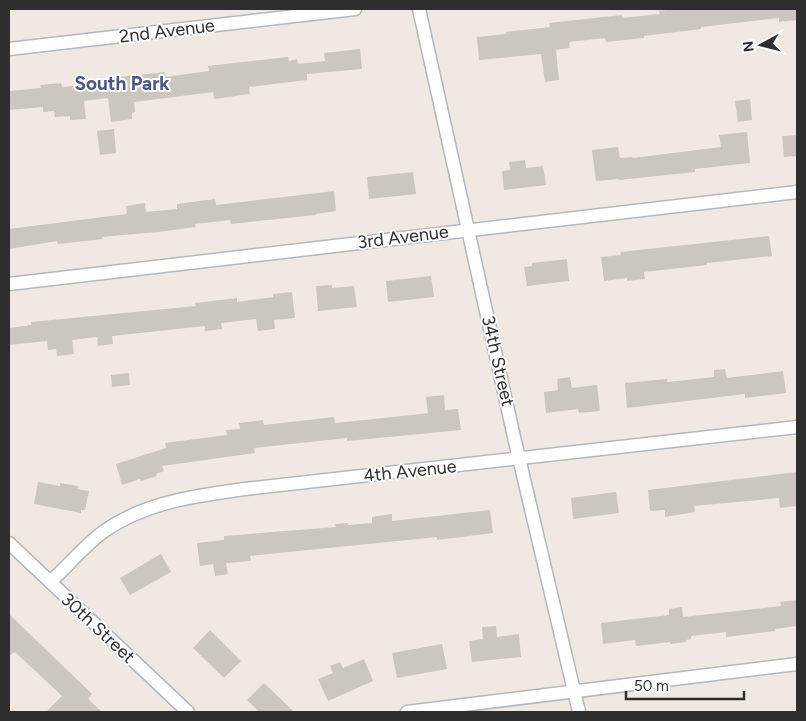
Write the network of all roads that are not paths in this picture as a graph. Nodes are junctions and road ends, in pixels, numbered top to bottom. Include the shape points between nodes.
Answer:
1 (354, 9) edge
2 (420, 9) edge
3 (9, 49) edge
4 (797, 192) edge
5 (468, 229) junction
6 (9, 284) edge
7 (797, 427) edge
8 (520, 459) junction
9 (9, 543) edge
10 (50, 582) junction
11 (797, 664) edge
12 (574, 692) junction
13 (188, 712) edge
14 (407, 712) edge
15 (579, 712) edge

1 - 3 street, 2nd Avenue
2 - 5 street, 34th Street
4 - 5 street, 3rd Avenue
5 - 6 street, 3rd Avenue
5 - 8 street, 34th Street
7 - 8 street, 4th Avenue
8 - 10 street, 4th Avenue via 189,497 134,514 101,533
8 - 12 street, 34th Street
9 - 10 street, 30th Street
10 - 13 street, 30th Street
11 - 12 street
12 - 14 street
12 - 15 street, 34th Street

